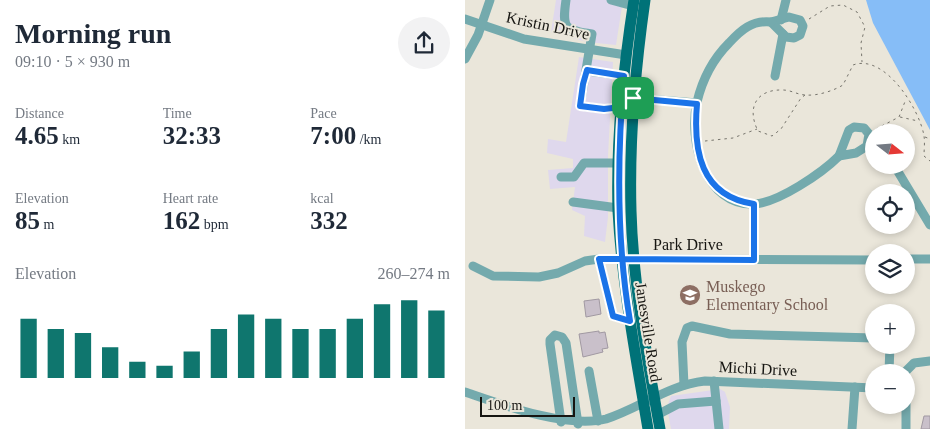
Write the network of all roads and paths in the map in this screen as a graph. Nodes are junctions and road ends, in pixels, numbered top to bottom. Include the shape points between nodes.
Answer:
1 (490, 0) edge
2 (566, 0) edge
3 (611, 0) edge
4 (645, 0) edge
5 (786, 0) edge
6 (633, 3) edge
7 (465, 18) edge
8 (781, 20) junction
9 (771, 22) junction
10 (481, 24) junction
11 (803, 24) junction
12 (783, 34) junction
13 (640, 38) junction
14 (591, 50) junction
15 (626, 55) junction
16 (465, 59) edge
17 (862, 63) junction
18 (587, 70) junction
19 (624, 73) junction
20 (775, 76) dead end
21 (634, 95) junction
22 (805, 96) junction
23 (907, 98) junction
24 (697, 104) junction
25 (621, 112) junction
26 (899, 117) junction
27 (919, 122) junction
28 (885, 124) edge
29 (757, 129) junction
30 (865, 131) edge
31 (925, 137) junction
32 (930, 140) edge
33 (697, 142) junction
34 (865, 149) edge
35 (839, 156) junction
36 (930, 161) edge
37 (618, 163) junction
38 (899, 174) edge
39 (561, 177) dead end
40 (573, 202) dead end
41 (754, 204) junction
42 (618, 208) junction
43 (930, 225) edge
44 (599, 259) junction
45 (622, 259) junction
46 (634, 259) junction
47 (915, 259) edge
48 (930, 259) edge
49 (754, 260) junction
50 (865, 260) edge
51 (473, 266) dead end
52 (630, 321) junction
53 (865, 338) edge
54 (930, 361) edge
55 (913, 364) edge
56 (589, 371) dead end
57 (714, 381) junction
58 (684, 385) junction
59 (855, 388) junction
60 (865, 388) edge
61 (465, 392) edge
62 (649, 399) junction
63 (716, 401) junction
64 (907, 414) edge
65 (657, 415) junction
66 (561, 422) junction
67 (602, 424) edge
68 (574, 426) edge
69 (648, 429) edge
70 (660, 429) edge
71 (719, 429) edge
72 (852, 429) edge
73 (907, 429) edge

1 - 10 street
2 - 14 street via 563,21 573,32 592,34
3 - 6 street
4 - 13 main road, Janesville Road
5 - 8 street
6 - 15 main road, Janesville Road
7 - 10 street, Kristin Drive
8 - 9 street
8 - 11 street via 796,17
9 - 12 street
9 - 24 street via 760,21 746,27 724,48 707,75
10 - 14 street, Kristin Drive via 524,39
10 - 16 street via 476,41
11 - 12 street via 797,37
11 - 17 path via 829,6 851,8 865,27 861,43
12 - 20 street
13 - 15 main road
13 - 21 main road, Janesville Road
14 - 15 street, Kristin Drive
14 - 18 street
15 - 19 main road, Janesville Road
15 - 21 main road via 633,66
17 - 22 path via 853,65 839,88
17 - 23 path via 874,65 893,78
18 - 19 street
18 - 25 street via 580,106
19 - 21 main road via 627,92 630,97
19 - 25 main road, Janesville Road
21 - 24 street
21 - 25 main road
21 - 46 main road, Janesville Road via 631,202
22 - 29 path via 772,136
22 - 29 path via 785,90 766,91 754,106
23 - 26 path
23 - 27 path
24 - 33 street
25 - 37 main road, Janesville Road
26 - 27 path
26 - 28 path
27 - 31 path
29 - 33 path via 733,138
30 - 35 street via 860,127 849,130
31 - 32 path
31 - 36 path via 924,156
33 - 41 street via 705,171 715,188 731,199
34 - 35 street
35 - 41 street via 788,192
37 - 39 street via 585,162 574,177
37 - 42 main road, Janesville Road
38 - 43 street
40 - 42 street
41 - 49 street
42 - 45 main road, Janesville Road
44 - 45 street, Park Drive
44 - 51 street, Park Drive via 539,277 493,276
44 - 52 street via 613,316
45 - 46 street, Park Drive
45 - 52 main road, Janesville Road
46 - 49 street, Park Drive
46 - 62 main road, Janesville Road
47 - 48 street
49 - 50 street, Park Drive
52 - 62 main road, Janesville Road
53 - 58 street via 730,334 692,326 687,328 682,342
54 - 55 street
56 - 67 street
57 - 58 street, Michi Drive
57 - 59 street, Michi Drive
57 - 63 street
58 - 62 street, Michi Drive
59 - 60 street, Michi Drive
59 - 72 street
61 - 66 street, Michi Drive
62 - 65 main road, Janesville Road
62 - 67 street, Michi Drive
62 - 69 main road, Janesville Road
63 - 65 street via 678,404
63 - 71 street
64 - 73 street
65 - 70 main road, Janesville Road
66 - 68 street, Michi Drive
66 - 68 street via 550,344 555,335 566,343
67 - 68 street, Michi Drive

